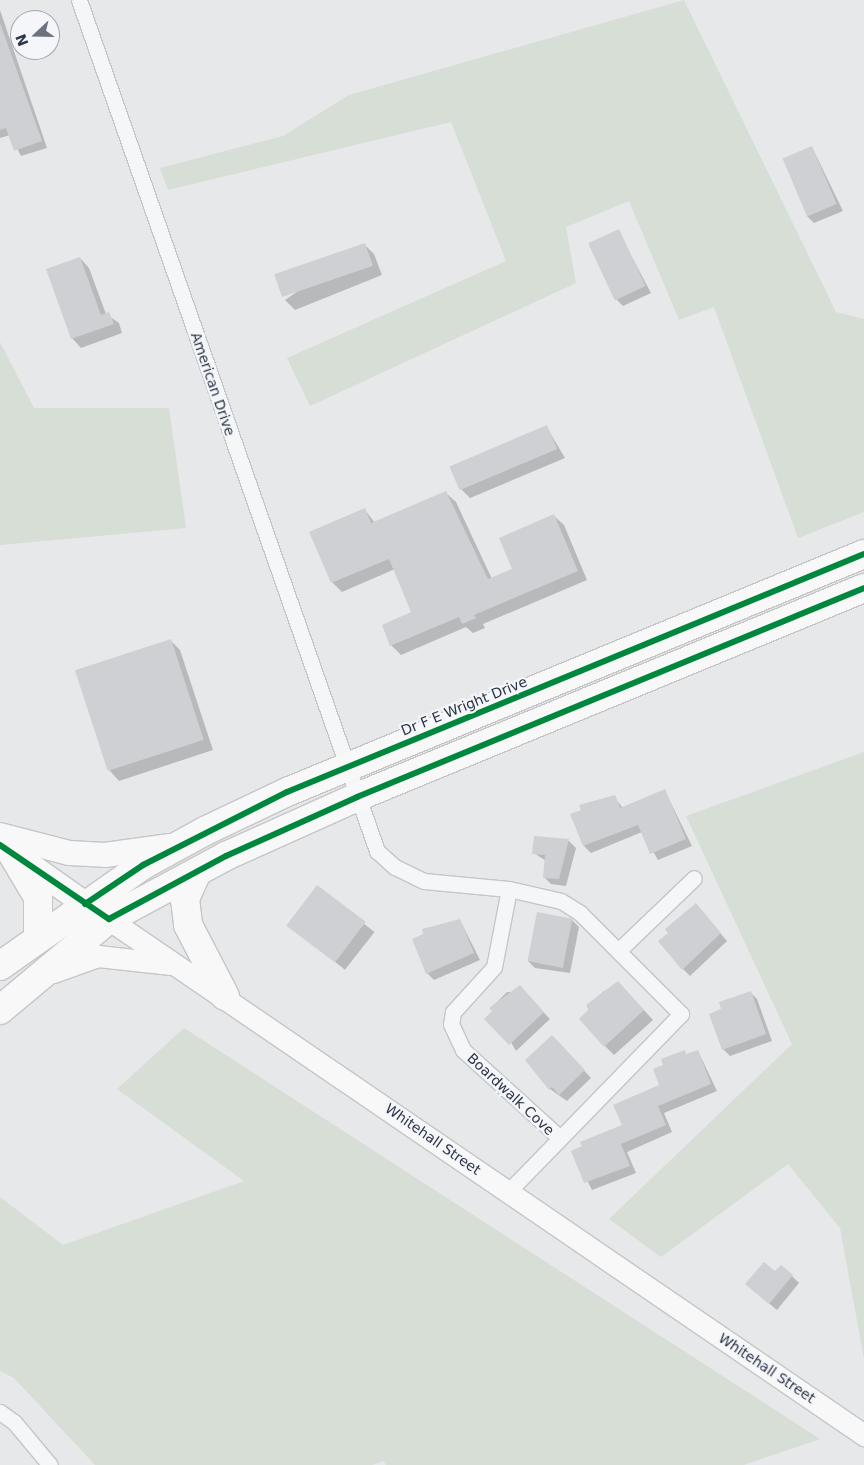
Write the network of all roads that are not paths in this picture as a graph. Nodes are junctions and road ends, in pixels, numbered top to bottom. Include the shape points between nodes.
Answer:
1 (80, 0) edge
2 (864, 554) edge
3 (864, 588) edge
4 (348, 767) junction
5 (358, 797) junction
6 (3, 843) edge
7 (184, 843) junction
8 (197, 872) junction
9 (694, 878) dead end
10 (509, 889) junction
11 (85, 904) junction
12 (109, 919) junction
13 (38, 936) junction
14 (618, 951) junction
15 (0, 966) edge
16 (183, 968) junction
17 (39, 978) junction
18 (225, 996) junction
19 (0, 1010) edge
20 (560, 1138) junction
21 (509, 1191) junction
22 (0, 1412) edge
23 (864, 1434) edge
24 (50, 1465) edge

1 - 4 street, American Drive
2 - 4 highway, Dr F E Wright Drive
3 - 5 highway
4 - 5 street, Boardwalk Cove
4 - 7 highway, Dr F E Wright Drive
5 - 8 highway
5 - 10 street, Boardwalk Cove via 378,851 395,867 424,881
6 - 7 main road via 105,855
6 - 11 main road, Whitehall Street
6 - 13 highway via 38,897
7 - 11 highway, Dr F E Wright Drive
8 - 12 highway
8 - 18 highway via 185,899 188,925
9 - 14 street
10 - 14 street, Boardwalk Cove via 561,901
10 - 20 street, Boardwalk Cove via 494,967 453,1012 451,1024 463,1050
11 - 12 street, Whitehall Street
11 - 13 highway, Dr F E Wright Drive
12 - 16 street, Whitehall Street
12 - 17 highway
13 - 15 highway, Dr F E Wright Drive
14 - 20 street, Boardwalk Cove via 681,1014
16 - 17 street via 98,956
16 - 18 street, Whitehall Street
17 - 19 highway
18 - 21 street, Whitehall Street
20 - 21 street, Boardwalk Cove
21 - 23 street, Whitehall Street
22 - 24 street via 14,1422

